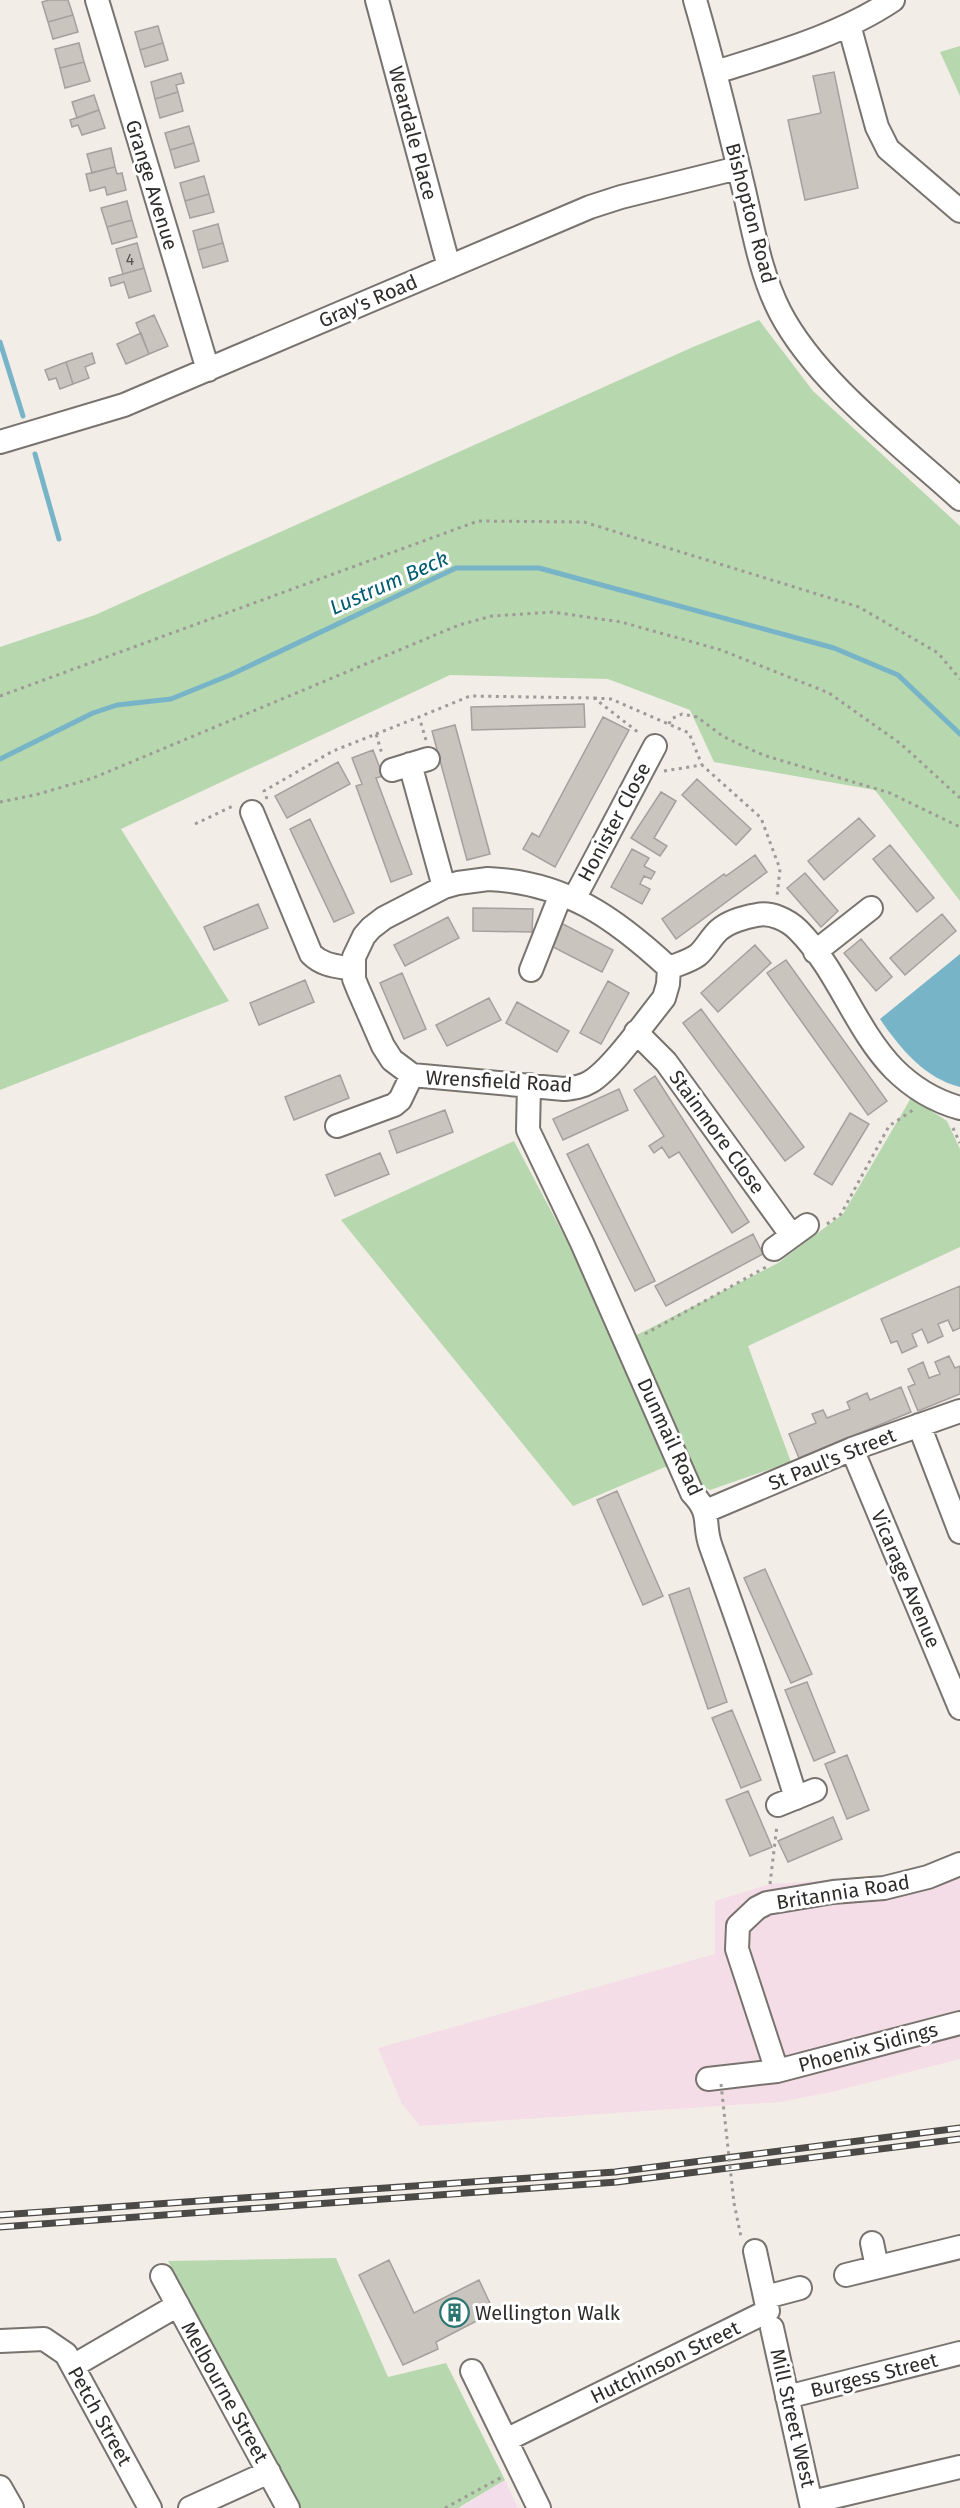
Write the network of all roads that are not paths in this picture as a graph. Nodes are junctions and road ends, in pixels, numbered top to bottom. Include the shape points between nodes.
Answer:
1 (97, 0) edge
2 (377, 0) edge
3 (695, 0) edge
4 (893, 0) edge
5 (849, 25) junction
6 (716, 72) junction
7 (738, 168) junction
8 (960, 211) edge
9 (449, 267) junction
10 (208, 370) junction
11 (0, 442) edge
12 (960, 499) edge
13 (655, 746) road end
14 (410, 764) road end
15 (254, 812) road end
16 (444, 887) junction
17 (568, 896) junction
18 (870, 908) dead end
19 (815, 952) junction
20 (669, 968) junction
21 (353, 969) junction
22 (531, 970) dead end
23 (636, 1032) junction
24 (412, 1075) junction
25 (529, 1085) junction
26 (960, 1108) edge
27 (338, 1126) dead end
28 (774, 1249) dead end
29 (960, 1411) edge
30 (918, 1425) junction
31 (852, 1449) junction
32 (705, 1511) junction
33 (960, 1532) edge
34 (960, 1708) edge
35 (796, 1798) road end
36 (960, 1864) edge
37 (960, 2023) edge
38 (777, 2071) junction
39 (715, 2081) road end
40 (872, 2243) dead end
41 (748, 2245) road end
42 (960, 2247) edge
43 (877, 2267) junction
44 (846, 2275) dead end
45 (162, 2276) dead end
46 (800, 2288) dead end
47 (765, 2297) junction
48 (178, 2305) junction
49 (772, 2328) dead end
50 (0, 2341) edge
51 (960, 2353) edge
52 (73, 2366) junction
53 (472, 2371) dead end
54 (787, 2397) junction
55 (506, 2440) junction
56 (960, 2466) edge
57 (269, 2472) junction
58 (0, 2487) edge
59 (812, 2505) edge
60 (12, 2508) edge
61 (150, 2508) edge
62 (190, 2508) edge
63 (288, 2508) edge
64 (539, 2508) edge

1 - 10 street, Grange Avenue
2 - 9 street, Weardale Place
3 - 6 street, Bishopton Road
4 - 5 street
5 - 6 street
5 - 8 street via 888,149
6 - 7 street, Bishopton Road
7 - 9 street, Gray's Road via 590,207
7 - 12 street, Bishopton Road via 762,268 781,312 806,351 848,398
9 - 10 street, Gray's Road
10 - 11 street, Gray's Road via 113,408
13 - 17 street, Honister Close
14 - 16 street
15 - 21 street via 311,954 318,961
16 - 17 street via 473,880 516,880
16 - 21 street via 370,928 358,946
17 - 20 street via 610,919
17 - 22 street, Honister Close
18 - 19 street
19 - 20 street via 797,929 782,919 756,915 728,924 700,953
19 - 26 street via 894,1069 932,1097
20 - 23 street, Wrensfield Road via 664,998
21 - 24 street, Wrensfield Road via 383,1046 392,1060
23 - 25 street, Wrensfield Road via 604,1072 590,1083 564,1089
23 - 28 street, Stainmore Close via 666,1062 800,1231
24 - 25 street, Wrensfield Road
24 - 27 street via 394,1105
25 - 32 street, Dunmail Road via 529,1135 582,1243 692,1493
29 - 30 street, St Paul's Street
30 - 31 street, St Paul's Street
30 - 33 street
31 - 32 street, St Paul's Street
31 - 34 street, Vicarage Avenue
32 - 35 street, Dunmail Road via 709,1543 762,1687
36 - 38 street, Britannia Road via 884,1888 767,1903 738,1926 737,1949
37 - 38 street, Phoenix Sidings
38 - 39 street, Phoenix Sidings
40 - 43 street
41 - 47 street
42 - 43 street
43 - 44 street
45 - 48 street, Melbourne Street
46 - 47 street
47 - 55 street, Hutchinson Street via 768,2311
48 - 52 street
48 - 57 street, Melbourne Street
49 - 54 street, Mill Street West
50 - 52 street, Petch Street via 44,2339 66,2354
51 - 54 street, Burgess Street
52 - 61 street, Petch Street
53 - 55 street
54 - 59 street, Mill Street West
55 - 64 street
56 - 59 street
57 - 62 street
57 - 63 street, Melbourne Street
58 - 60 street

